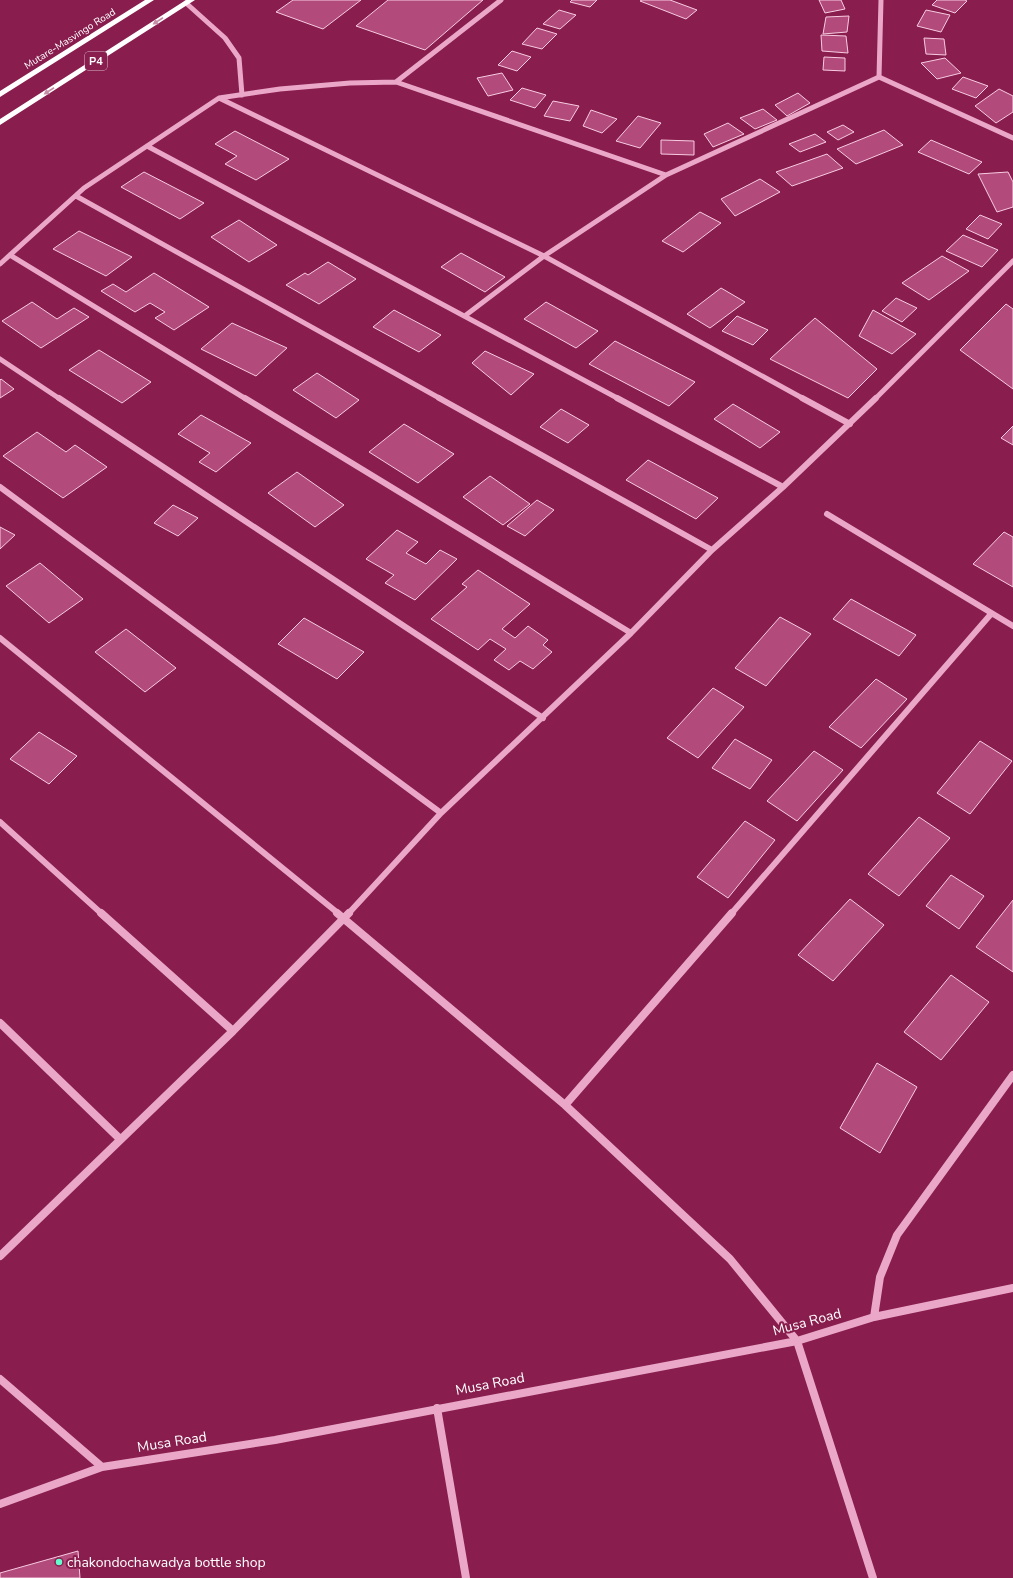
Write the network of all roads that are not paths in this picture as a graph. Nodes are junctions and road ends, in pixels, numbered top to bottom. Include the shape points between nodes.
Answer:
1 (150, 0) edge
2 (501, 0) edge
3 (881, 0) edge
4 (189, 2) edge
5 (879, 77) junction
6 (396, 82) junction
7 (0, 95) edge
8 (242, 95) junction
9 (219, 98) junction
10 (0, 123) edge
11 (1013, 138) edge
12 (147, 146) junction
13 (666, 175) junction
14 (76, 196) junction
15 (10, 255) junction
16 (544, 256) junction
17 (1013, 261) edge
18 (0, 264) edge
19 (466, 316) junction
20 (0, 360) edge
21 (850, 424) junction
22 (783, 486) junction
23 (0, 487) edge
24 (828, 514) dead end
25 (712, 550) junction
26 (990, 614) junction
27 (1013, 626) edge
28 (631, 634) junction
29 (0, 638) edge
30 (543, 718) junction
31 (441, 814) junction
32 (0, 822) edge
33 (344, 918) junction
34 (0, 1023) edge
35 (233, 1031) junction
36 (1013, 1075) edge
37 (565, 1105) junction
38 (120, 1139) junction
39 (0, 1256) edge
40 (1013, 1288) edge
41 (874, 1318) junction
42 (796, 1341) junction
43 (0, 1379) edge
44 (437, 1408) junction
45 (102, 1467) junction
46 (0, 1504) edge
47 (466, 1578) edge
48 (873, 1578) edge

1 - 7 highway, Mutare-Masvingo Road / P4
2 - 6 street
3 - 5 street
4 - 8 street via 225,38 239,58
4 -> 10 highway, P4
5 - 11 street
5 - 13 street
6 - 8 street via 350,82
6 - 13 street
8 - 9 street
9 - 12 street
9 - 16 street
12 - 14 street
12 - 19 street
13 - 16 street
14 - 15 street
14 - 25 street
15 - 18 street
15 - 28 street
16 - 19 street
16 - 21 street
17 - 21 street
19 - 22 street
20 - 30 street
21 - 22 street
22 - 25 street
23 - 31 street
24 - 26 street
25 - 28 street
26 - 27 street
26 - 37 street
28 - 30 street
29 - 33 street
30 - 31 street
31 - 33 street
32 - 35 street
33 - 35 street
33 - 37 street
34 - 38 street
35 - 38 street
36 - 41 street via 897,1235 880,1277
37 - 42 street via 730,1259
38 - 39 street
40 - 41 street, Musa Road
41 - 42 street, Musa Road
42 - 44 street, Musa Road
42 - 48 street
43 - 45 street
44 - 45 street, Musa Road via 275,1440
44 - 47 street
45 - 46 street, Musa Road

